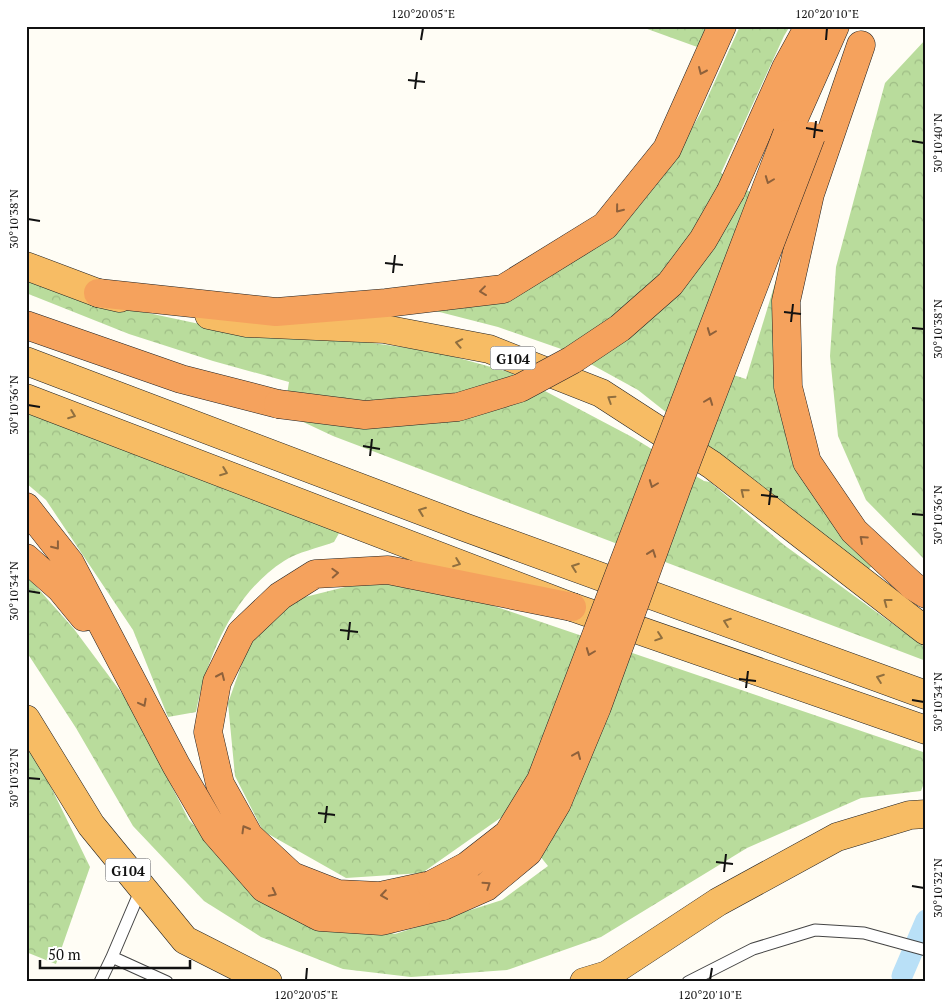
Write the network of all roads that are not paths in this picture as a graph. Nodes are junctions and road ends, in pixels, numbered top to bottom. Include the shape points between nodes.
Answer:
1 (722, 26) edge
2 (809, 26) edge
3 (835, 26) edge
4 (866, 36) edge
5 (799, 135) junction
6 (26, 266) edge
7 (98, 294) junction
8 (26, 325) edge
9 (26, 360) edge
10 (26, 398) edge
11 (26, 507) edge
12 (26, 558) edge
13 (926, 594) edge
14 (572, 607) junction
15 (926, 631) edge
16 (123, 665) junction
17 (926, 695) edge
18 (26, 719) edge
19 (926, 730) edge
20 (926, 814) edge
21 (142, 887) junction
22 (437, 895) junction
23 (926, 950) edge
24 (112, 957) junction
25 (100, 982) edge
26 (167, 982) edge
27 (268, 982) edge
28 (584, 982) edge
29 (688, 982) edge

1 -> 7 highway via 667,149 605,226 504,289 276,312
2 - 8 highway, bridge via 786,68 731,191 703,240 670,284 620,328 572,360 520,388 458,407 365,415 278,404 181,379
3 - 5 highway
4 - 5 highway
13 -> 4 highway via 913,586 854,531 807,462 788,387 786,301 810,194
5 - 22 highway, bridge via 541,780 508,834
6 - 7 highway, G104
15 -> 7 highway, G104 via 712,465 601,393 489,349 384,329 247,323
17 -> 9 highway via 464,527
10 -> 14 highway
11 -> 16 highway via 70,563
12 - 16 highway via 61,588
14 -> 19 highway
22 -> 14 highway via 338,894 292,876 248,836 220,784 208,732 217,682 241,633 280,596 315,574 388,570
16 -> 22 highway via 215,832 264,888 320,916 382,921
18 - 21 highway, G104 via 92,825
20 - 28 highway via 910,815 837,836 718,902 607,974
21 - 24 lane
21 - 27 highway, G104 via 185,940
23 - 29 lane via 864,933 814,930 754,949
24 - 25 lane
24 - 26 lane

